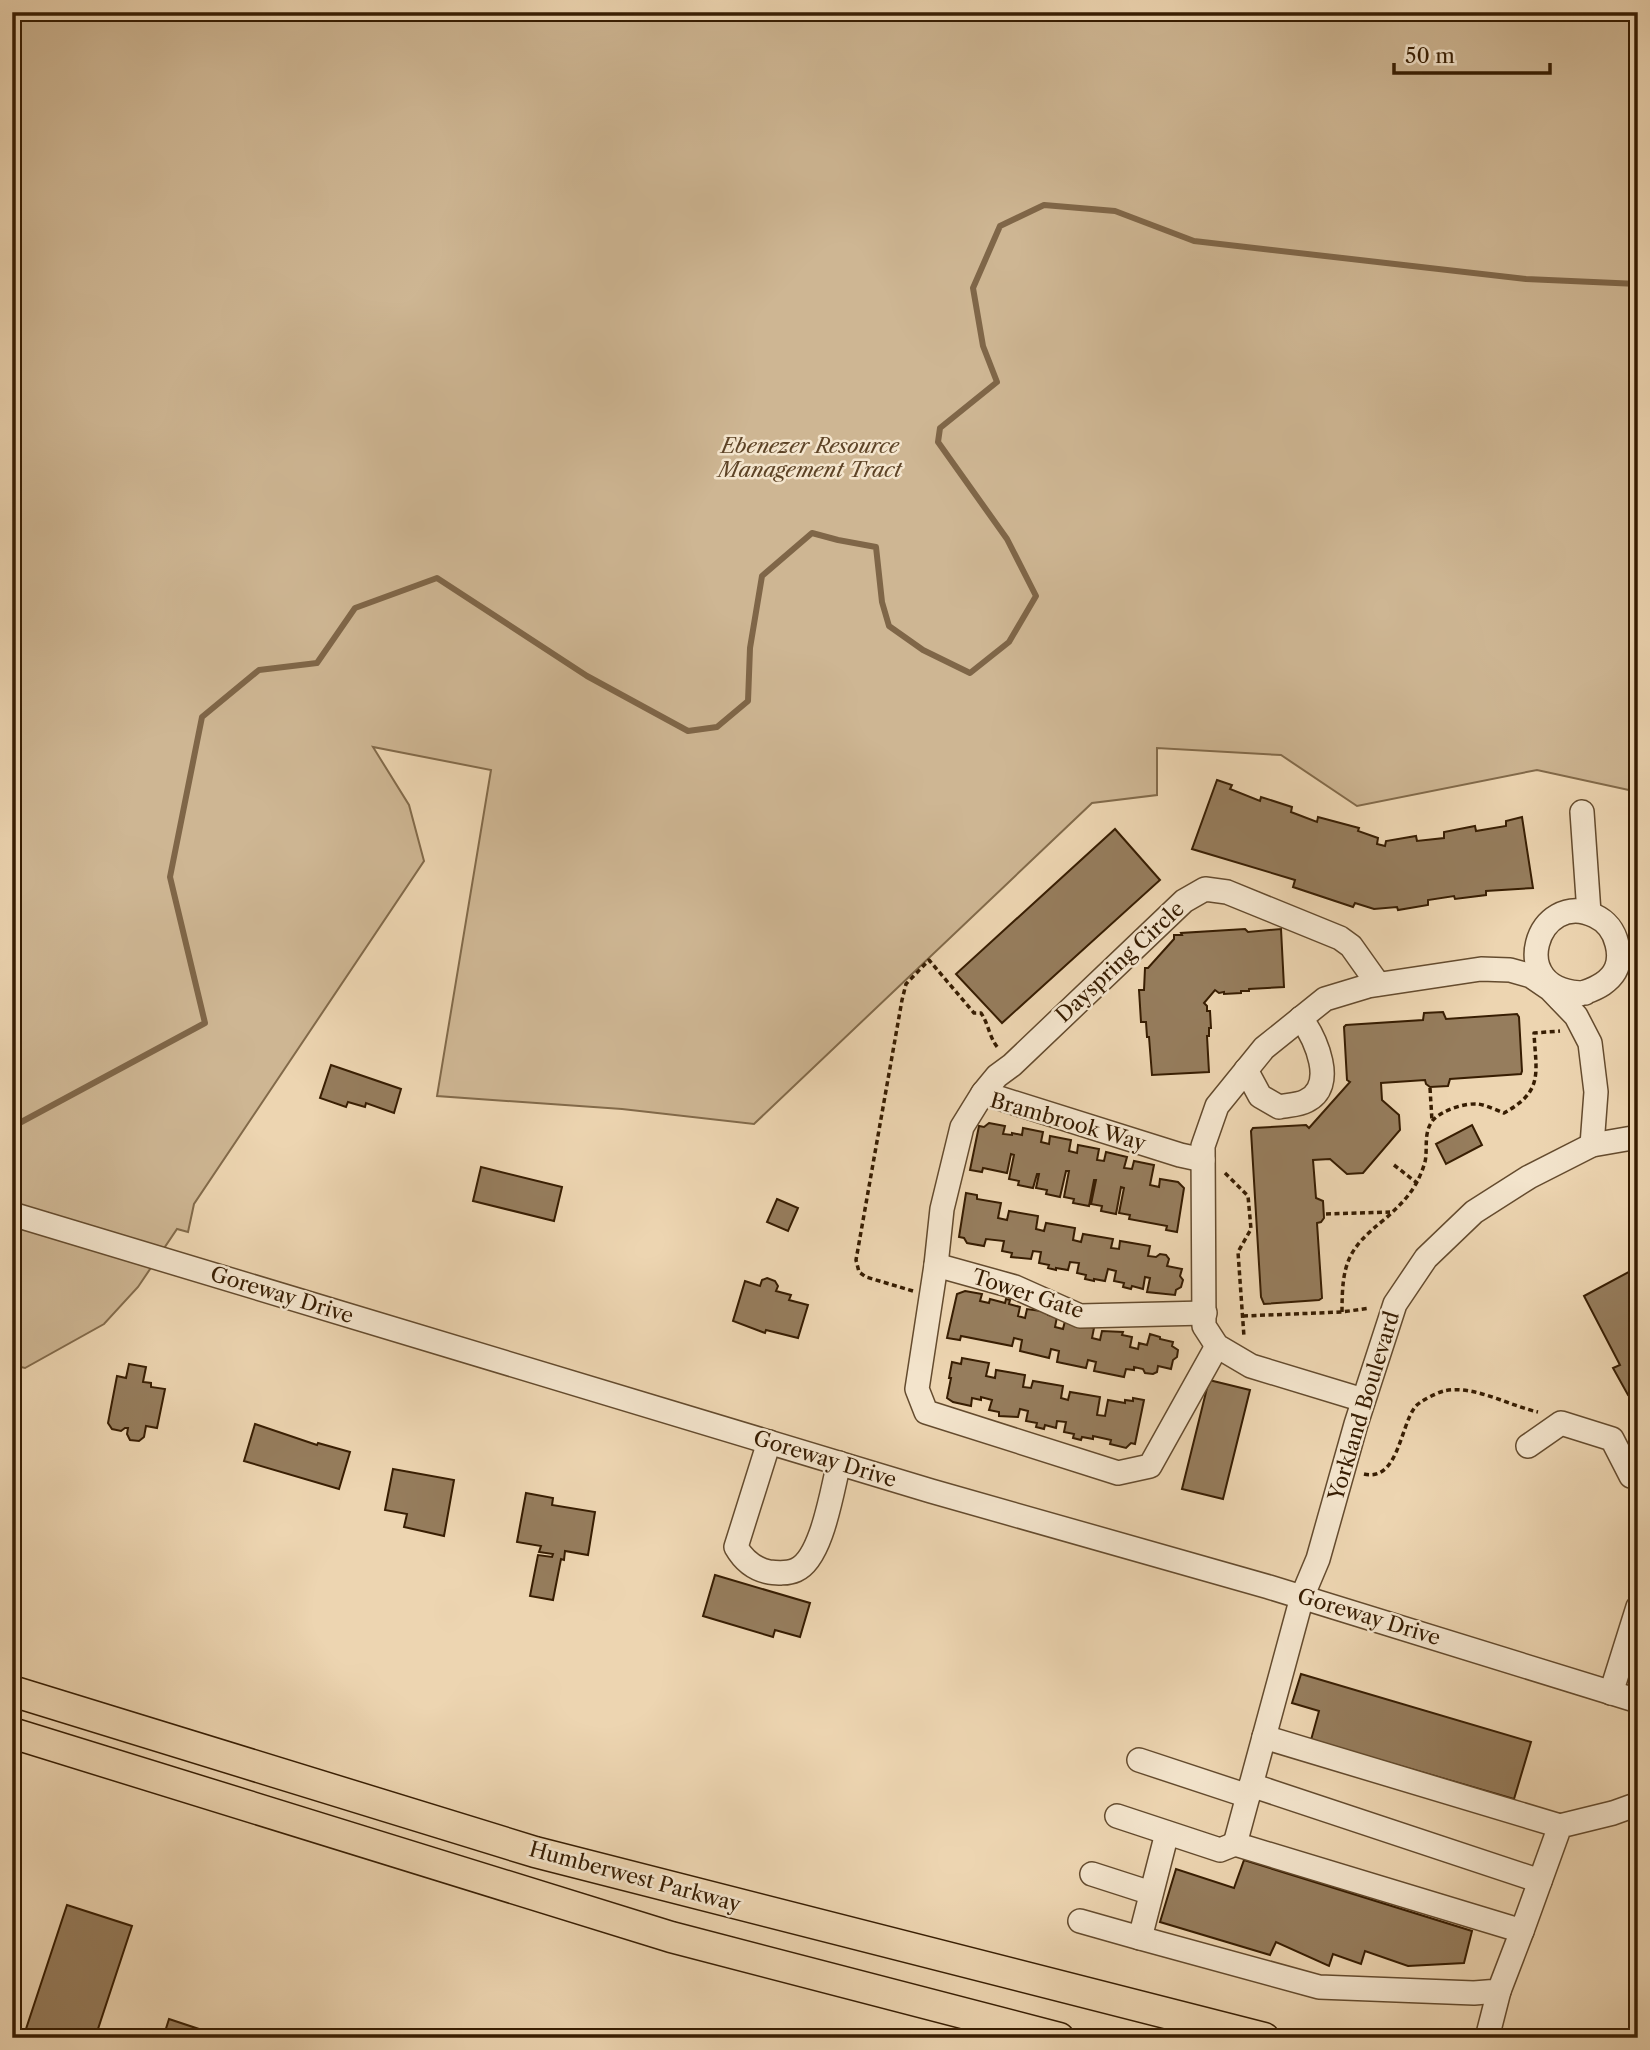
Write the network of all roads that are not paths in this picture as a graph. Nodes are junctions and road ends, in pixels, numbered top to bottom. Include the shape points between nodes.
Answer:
1 (1582, 812) dead end
2 (1589, 913) junction
3 (1538, 972) junction
4 (1378, 984) junction
5 (1585, 993) junction
6 (1560, 999) junction
7 (1301, 1018) junction
8 (1246, 1070) junction
9 (984, 1093) junction
10 (1638, 1137) edge
11 (1592, 1145) junction
12 (1211, 1164) junction
13 (12, 1213) edge
14 (936, 1265) junction
15 (1205, 1313) junction
16 (1217, 1346) junction
17 (1363, 1400) junction
18 (769, 1442) junction
19 (1528, 1446) dead end
20 (839, 1463) junction
21 (1631, 1476) dead end
22 (1302, 1597) junction
23 (1638, 1607) edge
24 (12, 1691) edge
25 (1611, 1693) junction
26 (1638, 1701) edge
27 (12, 1733) edge
28 (1264, 1737) junction
29 (1139, 1760) dead end
30 (1250, 1791) junction
31 (1638, 1804) edge
32 (1117, 1816) dead end
33 (1560, 1826) junction
34 (1167, 1833) junction
35 (1235, 1844) junction
36 (1092, 1874) dead end
37 (1540, 1881) junction
38 (1151, 1893) junction
39 (1080, 1921) dead end
40 (1521, 1931) junction
41 (1140, 1938) junction
42 (1499, 1991) junction
43 (1059, 2038) edge
44 (1264, 2038) edge
45 (1487, 2038) edge

1 - 2 street
2 - 3 street via 1563,914 1542,929 1536,945
2 - 5 street via 1613,932 1618,954 1611,976
3 - 4 street via 1531,976 1481,969
3 - 5 street via 1554,988
3 - 6 street
4 - 7 street via 1325,999
4 - 9 street, Dayspring Circle via 1340,938 1227,892 1205,890 1184,901
5 - 6 street
6 - 11 street via 1576,1016 1590,1043 1596,1092
7 - 8 street via 1264,1048
7 - 8 street via 1323,1068 1321,1088 1307,1101 1279,1107 1260,1096
8 - 12 street via 1217,1106 1203,1146
9 - 12 street, Brambrook Way
9 - 14 street, Brambrook Way via 962,1128 942,1209
10 - 11 street, Yorkland Boulevard
11 - 17 street, Yorkland Boulevard via 1474,1212 1426,1258 1395,1304
12 - 15 street
13 - 18 street, Goreway Drive
14 - 15 street, Tower Gate via 1015,1287 1080,1316
14 - 16 street, Brambrook Way via 917,1389 926,1412 1118,1473 1150,1466
15 - 16 street via 1204,1325
16 - 17 street via 1251,1366
17 - 22 street, Yorkland Boulevard via 1318,1559
18 - 20 street, Goreway Drive
18 - 20 street via 736,1547 741,1557 763,1571 782,1574 797,1570 811,1558
19 - 21 street via 1561,1423 1612,1439
20 - 22 street, Goreway Drive
22 - 25 street, Goreway Drive
22 - 28 street, Yorkland Boulevard
23 - 25 street
24 - 44 main road, Humberwest Parkway via 535,1852
25 - 26 street, Goreway Drive
27 - 43 main road, Humberwest Parkway via 671,1937
28 - 30 street, Yorkland Boulevard
28 - 33 street
29 - 30 street
30 - 35 street, Yorkland Boulevard
30 - 37 street
31 - 33 street
32 - 34 street
33 - 37 street
34 - 35 street via 1220,1850
34 - 38 street
35 - 40 street
36 - 38 street
37 - 40 street
38 - 41 street
39 - 41 street
40 - 42 street
41 - 42 street via 1319,1987
42 - 45 street

